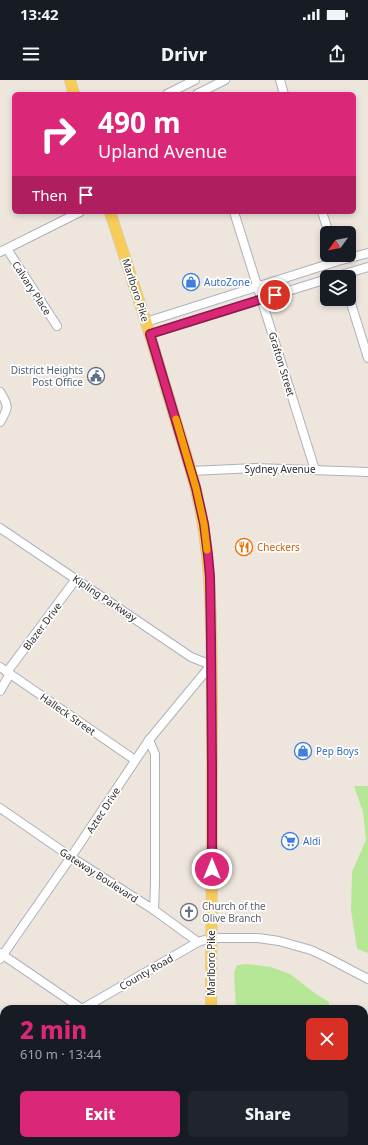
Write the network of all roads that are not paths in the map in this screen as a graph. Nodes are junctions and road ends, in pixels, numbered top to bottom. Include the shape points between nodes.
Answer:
1 (70, 80) edge
2 (225, 80) edge
3 (280, 80) edge
4 (193, 81) edge
5 (73, 92) edge
6 (171, 92) edge
7 (196, 92) edge
8 (200, 92) edge
9 (283, 92) edge
10 (76, 214) edge
11 (111, 214) edge
12 (235, 214) edge
13 (323, 214) edge
14 (327, 226) edge
15 (3, 250) edge
16 (368, 253) edge
17 (356, 255) edge
18 (326, 262) edge
19 (368, 267) edge
20 (356, 271) edge
21 (320, 281) edge
22 (258, 286) junction
23 (262, 299) junction
24 (352, 306) edge
25 (146, 322) junction
26 (57, 326) dead end
27 (150, 334) junction
28 (368, 358) edge
29 (0, 392) edge
30 (0, 422) edge
31 (315, 470) junction
32 (191, 471) junction
33 (368, 472) edge
34 (0, 528) edge
35 (76, 579) junction
36 (211, 665) junction
37 (6, 671) edge
38 (0, 691) edge
39 (149, 740) junction
40 (135, 760) junction
41 (0, 808) edge
42 (71, 857) junction
43 (154, 910) junction
44 (211, 938) junction
45 (198, 942) junction
46 (1, 956) edge
47 (368, 979) edge
48 (76, 1005) edge
49 (89, 1005) edge
50 (211, 1005) edge

1 - 5 main road
2 - 8 street
3 - 9 street
4 - 6 street
4 - 7 street
10 - 15 street
11 - 25 main road, Marlboro Pike
12 - 22 street, Grafton Street
13 - 14 street
15 - 26 street, Calvary Place
16 - 17 street
18 - 22 street
19 - 20 street
21 - 23 street
22 - 23 street, Grafton Street
22 - 25 street
23 - 27 street
23 - 31 street, Grafton Street
24 - 28 street
25 - 27 main road, Marlboro Pike
27 - 32 main road, Marlboro Pike
29 - 30 street via 8,406
31 - 32 street, Sydney Avenue via 255,468
31 - 33 street, Sydney Avenue
32 - 36 main road, Marlboro Pike via 204,524 208,555
34 - 35 street, Kipling Parkway
35 - 36 street, Kipling Parkway via 191,657
35 - 37 street, Blazer Drive
36 - 39 street, Aztec Drive
36 - 44 main road, Marlboro Pike
37 - 38 street, Blazer Drive
37 - 40 street, Halleck Street
39 - 40 street, Aztec Drive
39 - 43 street via 155,754
40 - 42 street, Aztec Drive
41 - 42 street, Gateway Boulevard
42 - 43 street, Gateway Boulevard
42 - 46 street, Aztec Drive
43 - 45 street, Gateway Boulevard
44 - 45 street, County Road
44 - 47 street, County Road via 258,938 279,941 310,950
44 - 50 main road, Marlboro Pike
45 - 49 street, County Road
46 - 48 street

